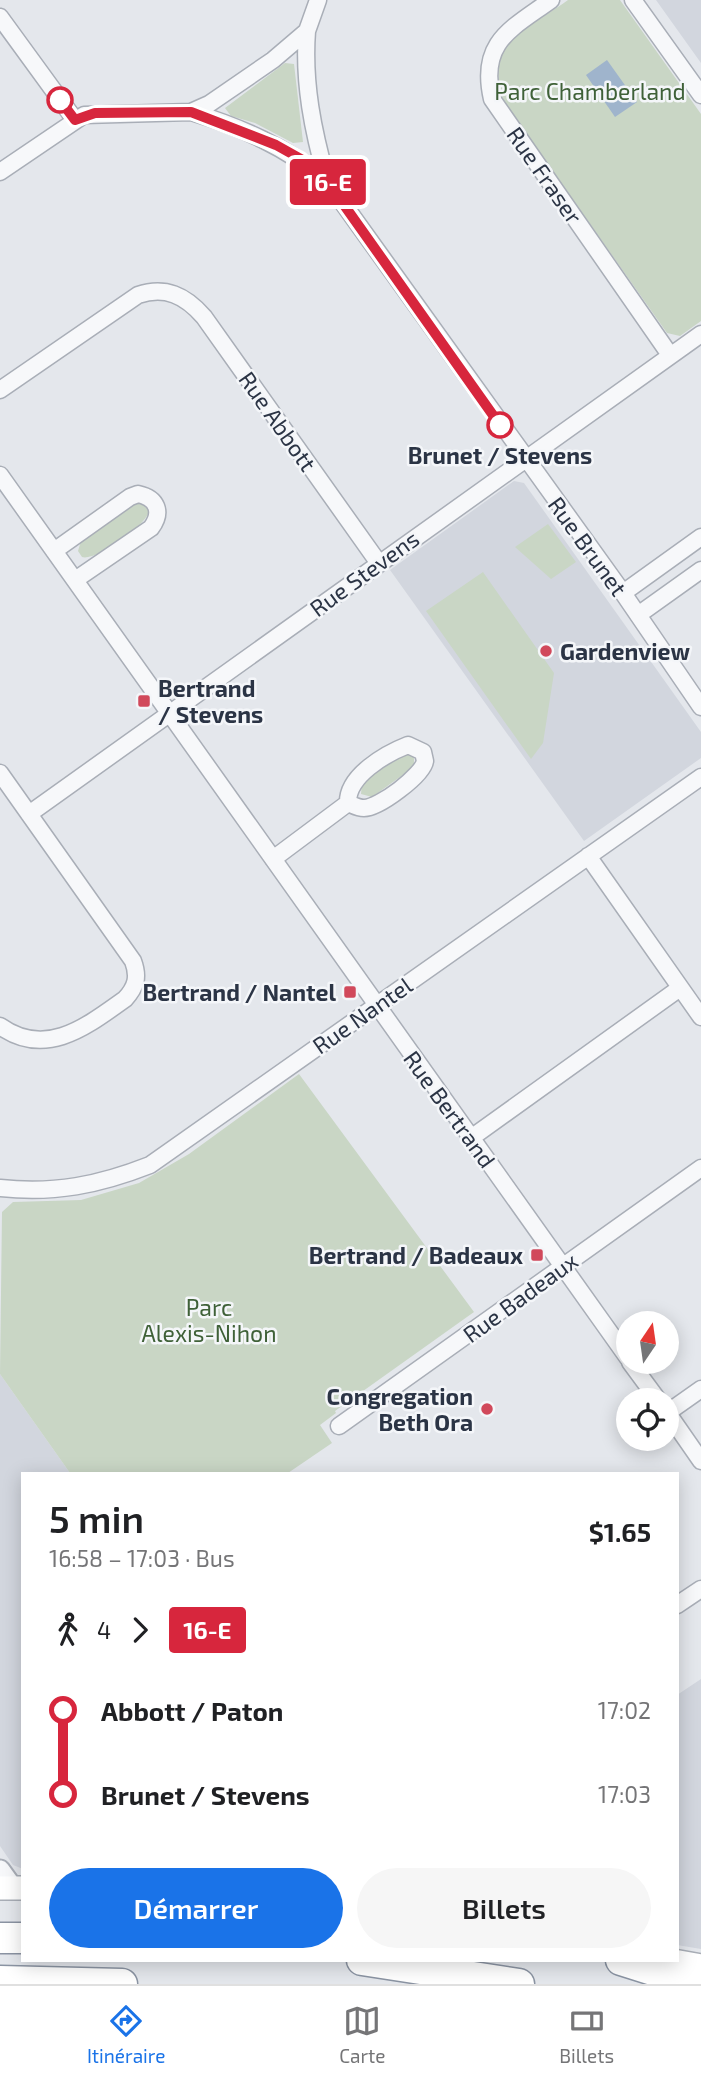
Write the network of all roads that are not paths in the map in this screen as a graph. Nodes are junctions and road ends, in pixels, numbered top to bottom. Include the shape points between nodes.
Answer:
1 (318, 0) edge
2 (551, 0) edge
3 (633, 0) edge
4 (0, 17) edge
5 (307, 31) junction
6 (701, 95) edge
7 (191, 112) junction
8 (75, 120) junction
9 (0, 172) edge
10 (327, 181) junction
11 (701, 334) edge
12 (670, 355) junction
13 (0, 390) edge
14 (524, 459) junction
15 (0, 475) edge
16 (701, 537) edge
17 (54, 551) junction
18 (378, 562) junction
19 (701, 570) edge
20 (75, 580) junction
21 (623, 593) junction
22 (638, 615) junction
23 (701, 708) edge
24 (169, 714) junction
25 (0, 773) edge
26 (701, 777) edge
27 (348, 803) junction
28 (29, 814) junction
29 (588, 856) junction
30 (273, 859) junction
31 (680, 988) junction
32 (376, 1005) junction
33 (701, 1017) edge
34 (0, 1026) edge
35 (471, 1138) junction
36 (701, 1168) edge
37 (0, 1188) edge
38 (563, 1267) junction
39 (616, 1342) edge
40 (701, 1390) edge
41 (679, 1404) edge
42 (340, 1426) dead end
43 (679, 1429) edge
44 (701, 1461) edge
45 (701, 1589) edge
46 (679, 1604) edge
47 (0, 1938) edge
48 (21, 1938) edge
49 (375, 1962) edge
50 (627, 1962) edge
51 (679, 1962) edge
52 (701, 1966) edge
53 (0, 1982) edge
54 (121, 1984) edge
55 (519, 1984) edge
56 (697, 1984) edge

1 - 5 street
2 - 12 street, Rue Fraser via 503,35 493,50 488,82 492,99
3 - 6 street
4 - 8 street
5 - 7 street via 234,89
5 - 10 street, Rue Brunet via 306,83
7 - 8 street via 95,113
7 - 10 street, Rue Brunet via 276,145
8 - 9 street
10 - 14 street, Rue Brunet
11 - 12 street, Rue Stevens
12 - 14 street, Rue Stevens
13 - 18 street, Rue Abbott via 138,295 169,291 204,317
14 - 18 street, Rue Stevens
14 - 21 street, Rue Brunet
15 - 17 street, Rue Bertrand
16 - 21 street
17 - 20 street, Rue Bertrand
17 - 20 street via 130,496 138,494 154,502 157,520 151,528
18 - 24 street, Rue Stevens
19 - 22 street
20 - 24 street, Rue Bertrand
21 - 22 street, Rue Brunet
22 - 23 street, Rue Brunet
24 - 28 street, Rue Stevens
24 - 30 street, Rue Bertrand
25 - 28 street
26 - 29 street, Rue Nantel
27 - 27 street via 358,808 376,805 420,773 423,752 408,745 397,749 356,779
27 - 30 street
28 - 34 street via 134,961 137,980 125,999 65,1038 27,1039
29 - 31 street
29 - 32 street, Rue Nantel
30 - 32 street, Rue Bertrand
31 - 33 street
31 - 35 street
32 - 35 street, Rue Bertrand
32 - 37 street, Rue Nantel via 150,1165 113,1180 68,1190
35 - 38 street, Rue Bertrand
36 - 38 street, Rue Badeaux
38 - 39 street, Rue Bertrand
38 - 42 street, Rue Badeaux
40 - 41 street
43 - 44 street
45 - 46 street
47 - 48 highway
49 - 55 highway
50 - 56 highway
51 - 52 main road
53 - 54 highway

